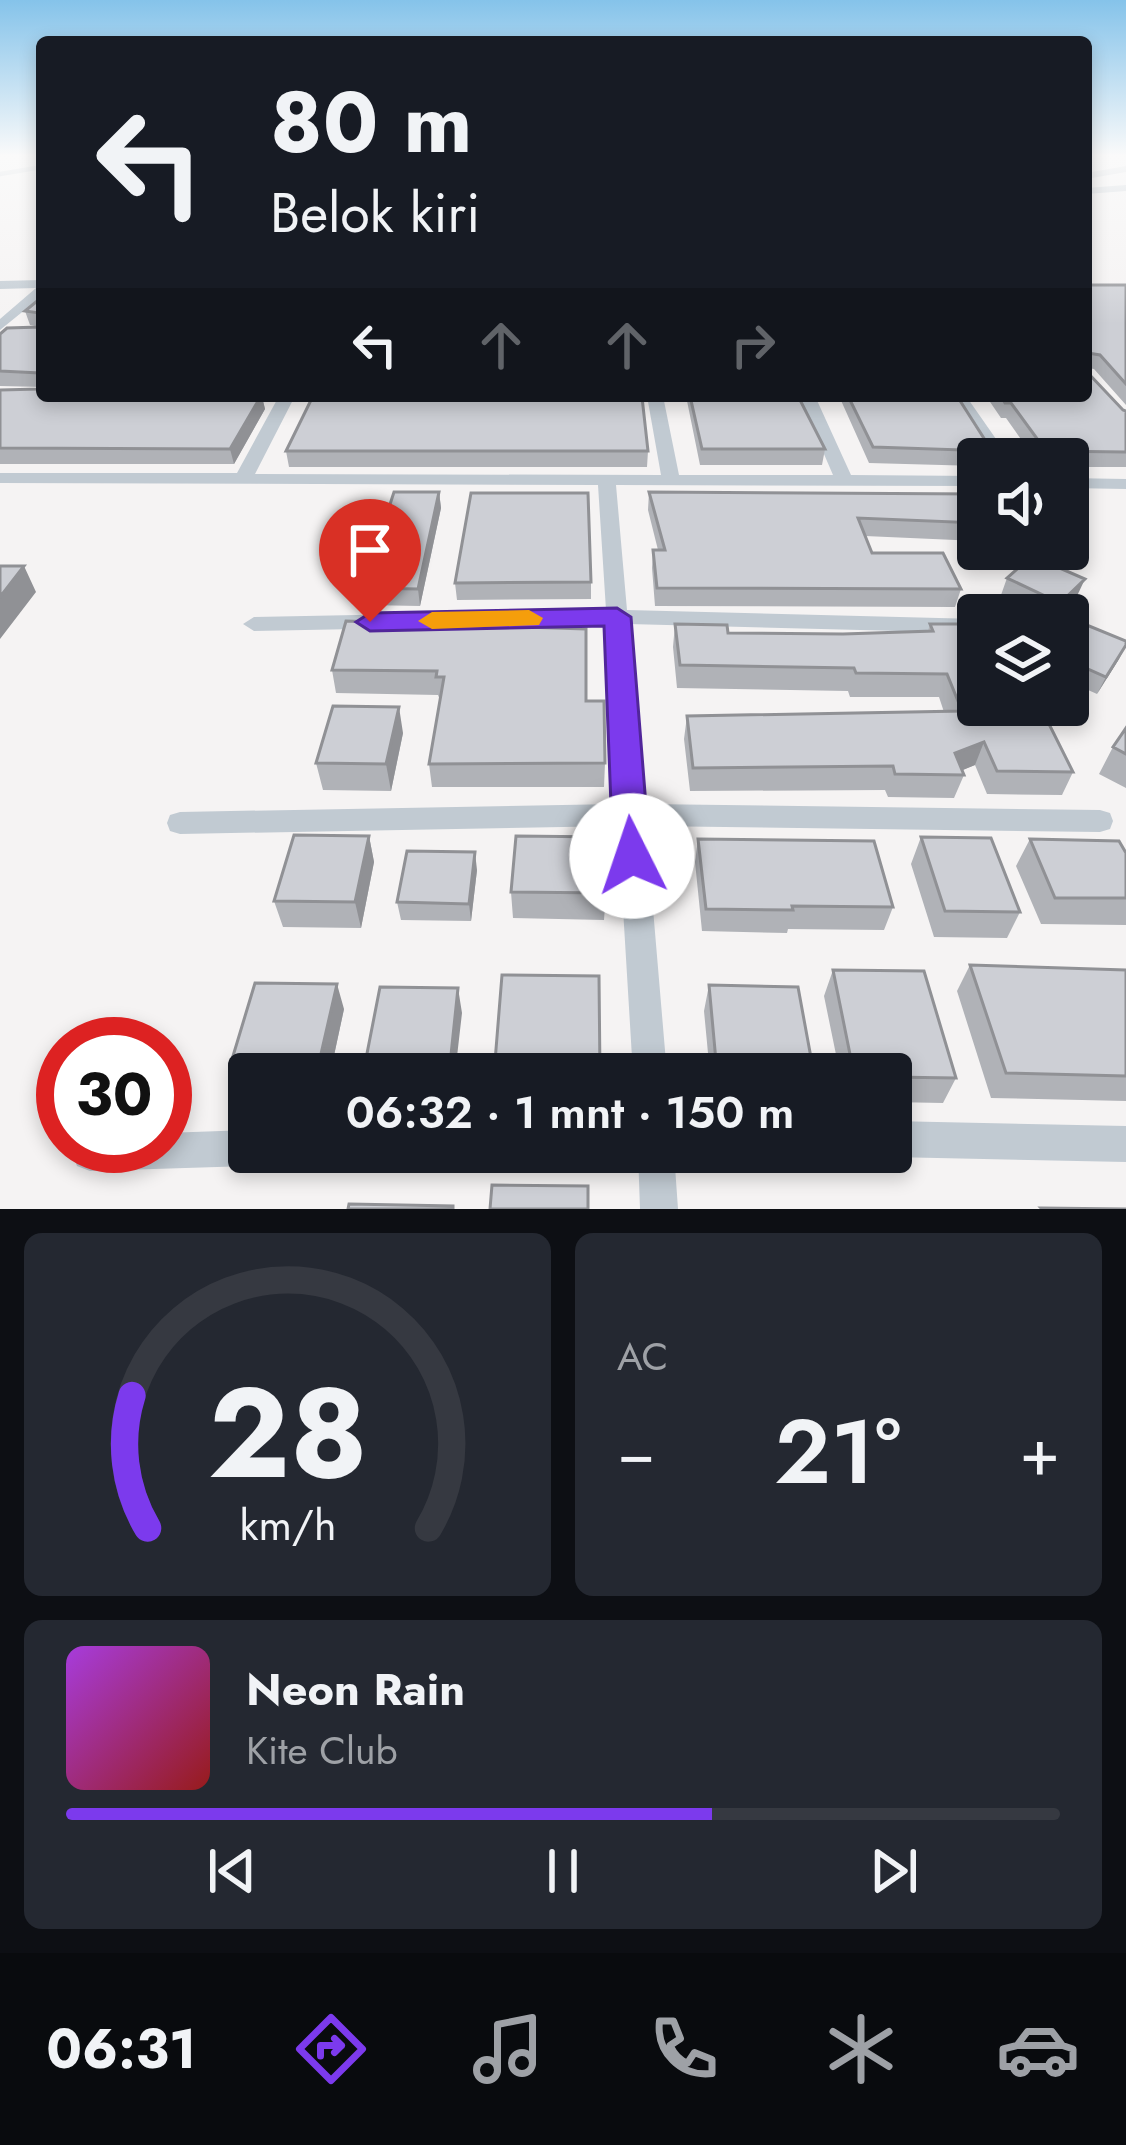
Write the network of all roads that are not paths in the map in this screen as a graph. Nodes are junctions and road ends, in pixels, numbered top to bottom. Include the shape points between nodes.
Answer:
1 (0, 285) edge
2 (36, 286) edge
3 (36, 292) edge
4 (0, 329) edge
5 (21, 333) edge
6 (284, 402) edge
7 (656, 402) edge
8 (810, 402) edge
9 (962, 402) edge
10 (987, 438) edge
11 (0, 478) edge
12 (243, 479) junction
13 (671, 479) junction
14 (844, 480) junction
15 (608, 481) junction
16 (957, 482) edge
17 (1089, 483) edge
18 (1126, 484) edge
19 (617, 617) junction
20 (254, 624) dead end
21 (957, 625) edge
22 (628, 815) junction
23 (1100, 821) dead end
24 (180, 823) dead end
25 (648, 1053) edge
26 (912, 1139) edge
27 (1126, 1144) edge
28 (228, 1149) edge
29 (192, 1150) edge
30 (657, 1173) edge
31 (659, 1209) edge

1 - 2 street
3 - 4 street
4 - 5 street
6 - 12 street
7 - 13 street
8 - 14 street
9 - 10 street
11 - 12 street
12 - 15 street
13 - 14 street
13 - 15 street
14 - 16 street
15 - 19 street
17 - 18 street
19 - 20 street
19 - 21 street
19 - 22 street
22 - 23 street
22 - 24 street
22 - 25 street
26 - 27 street
28 - 29 street
30 - 31 street

